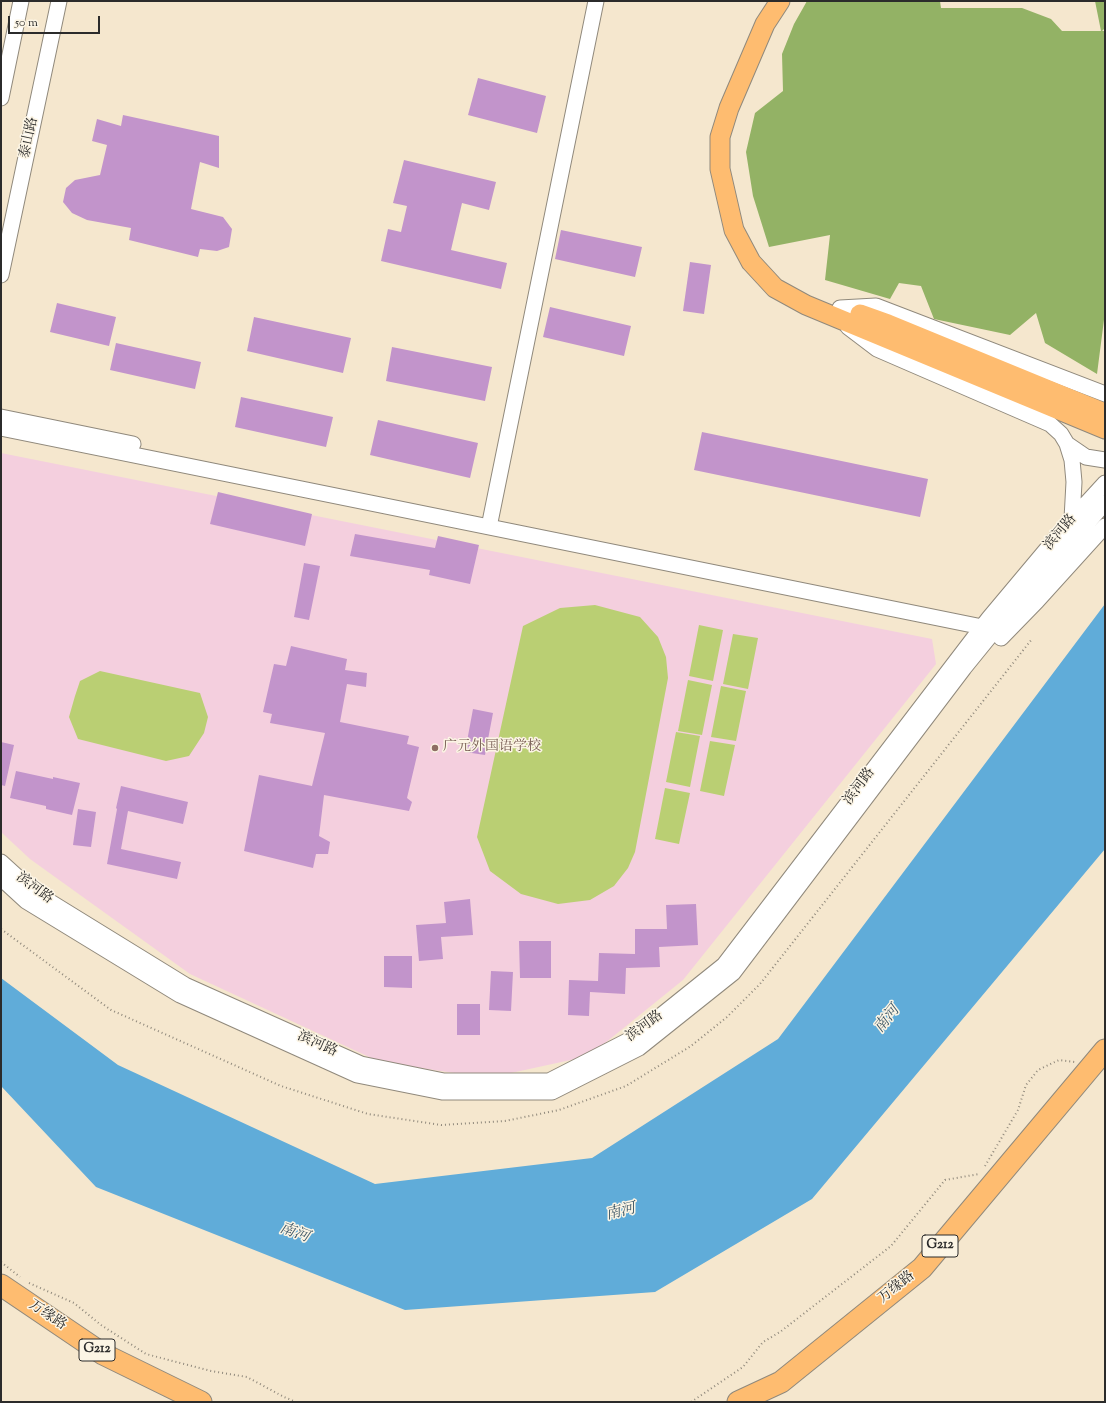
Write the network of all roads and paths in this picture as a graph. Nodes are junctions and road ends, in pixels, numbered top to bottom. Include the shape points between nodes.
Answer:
1 (21, 1) edge
2 (59, 1) edge
3 (596, 1) edge
4 (780, 1) edge
5 (792, 1) edge
6 (1, 98) edge
7 (1, 275) edge
8 (837, 312) junction
9 (886, 330) junction
10 (1105, 394) edge
11 (1105, 413) edge
12 (1, 417) edge
13 (1, 428) edge
14 (1105, 429) edge
15 (1067, 444) junction
16 (1105, 460) edge
17 (1105, 483) edge
18 (1105, 503) edge
19 (1072, 519) junction
20 (490, 523) junction
21 (1105, 526) edge
22 (995, 625) junction
23 (1032, 639) dead end
24 (1, 862) edge
25 (1, 878) edge
26 (1, 929) edge
27 (1101, 1059) edge
28 (984, 1168) dead end
29 (980, 1174) dead end
30 (1, 1262) edge
31 (22, 1278) dead end
32 (28, 1282) dead end
33 (1, 1285) edge
34 (1, 1300) edge
35 (176, 1402) edge
36 (201, 1402) edge
37 (296, 1402) edge
38 (692, 1402) edge
39 (738, 1402) edge
40 (762, 1402) edge

1 - 6 street
2 - 7 street, 泰山路
3 - 20 street
4 - 8 main road via 765,24 729,108 720,137 720,168 734,230 751,262 775,288 806,305
5 - 8 main road via 774,29 738,111 730,139 730,167 744,227 759,256 782,280
8 - 9 main road
8 - 10 street via 876,306
8 - 15 street via 877,349 1050,424
9 - 11 main road
9 - 14 main road
12 - 20 street
13 - 20 street
15 - 16 street via 1086,457
15 - 19 street via 1072,460 1074,482
17 - 19 street, 滨河路
18 - 22 street, 滨河路
19 - 22 street, 滨河路
20 - 22 street
21 - 22 street via 1037,601
22 - 24 street, 滨河路 via 724,965 633,1038 549,1081 444,1081 361,1064 185,985 34,892
22 - 25 street, 滨河路 via 733,973 639,1048 552,1092 442,1092 357,1075 180,996 26,901
23 - 26 path via 760,984 727,1017 691,1046 626,1086 559,1110 506,1121 441,1125 361,1112 281,1086 111,1010
27 - 28 path via 1059,1060 1038,1070 1026,1085 1018,1110
27 - 39 highway, 万缘路 / G212 via 922,1268 781,1382
27 - 40 highway, 万缘路 / G212 via 927,1276 787,1391
29 - 38 path via 945,1180 891,1246 780,1332 763,1342 742,1367
30 - 31 path
32 - 37 path via 74,1303 101,1325 146,1354 211,1371 247,1377
33 - 36 highway, 万缘路 / G212 via 103,1354
34 - 35 highway, 万缘路 / G212 via 102,1369

